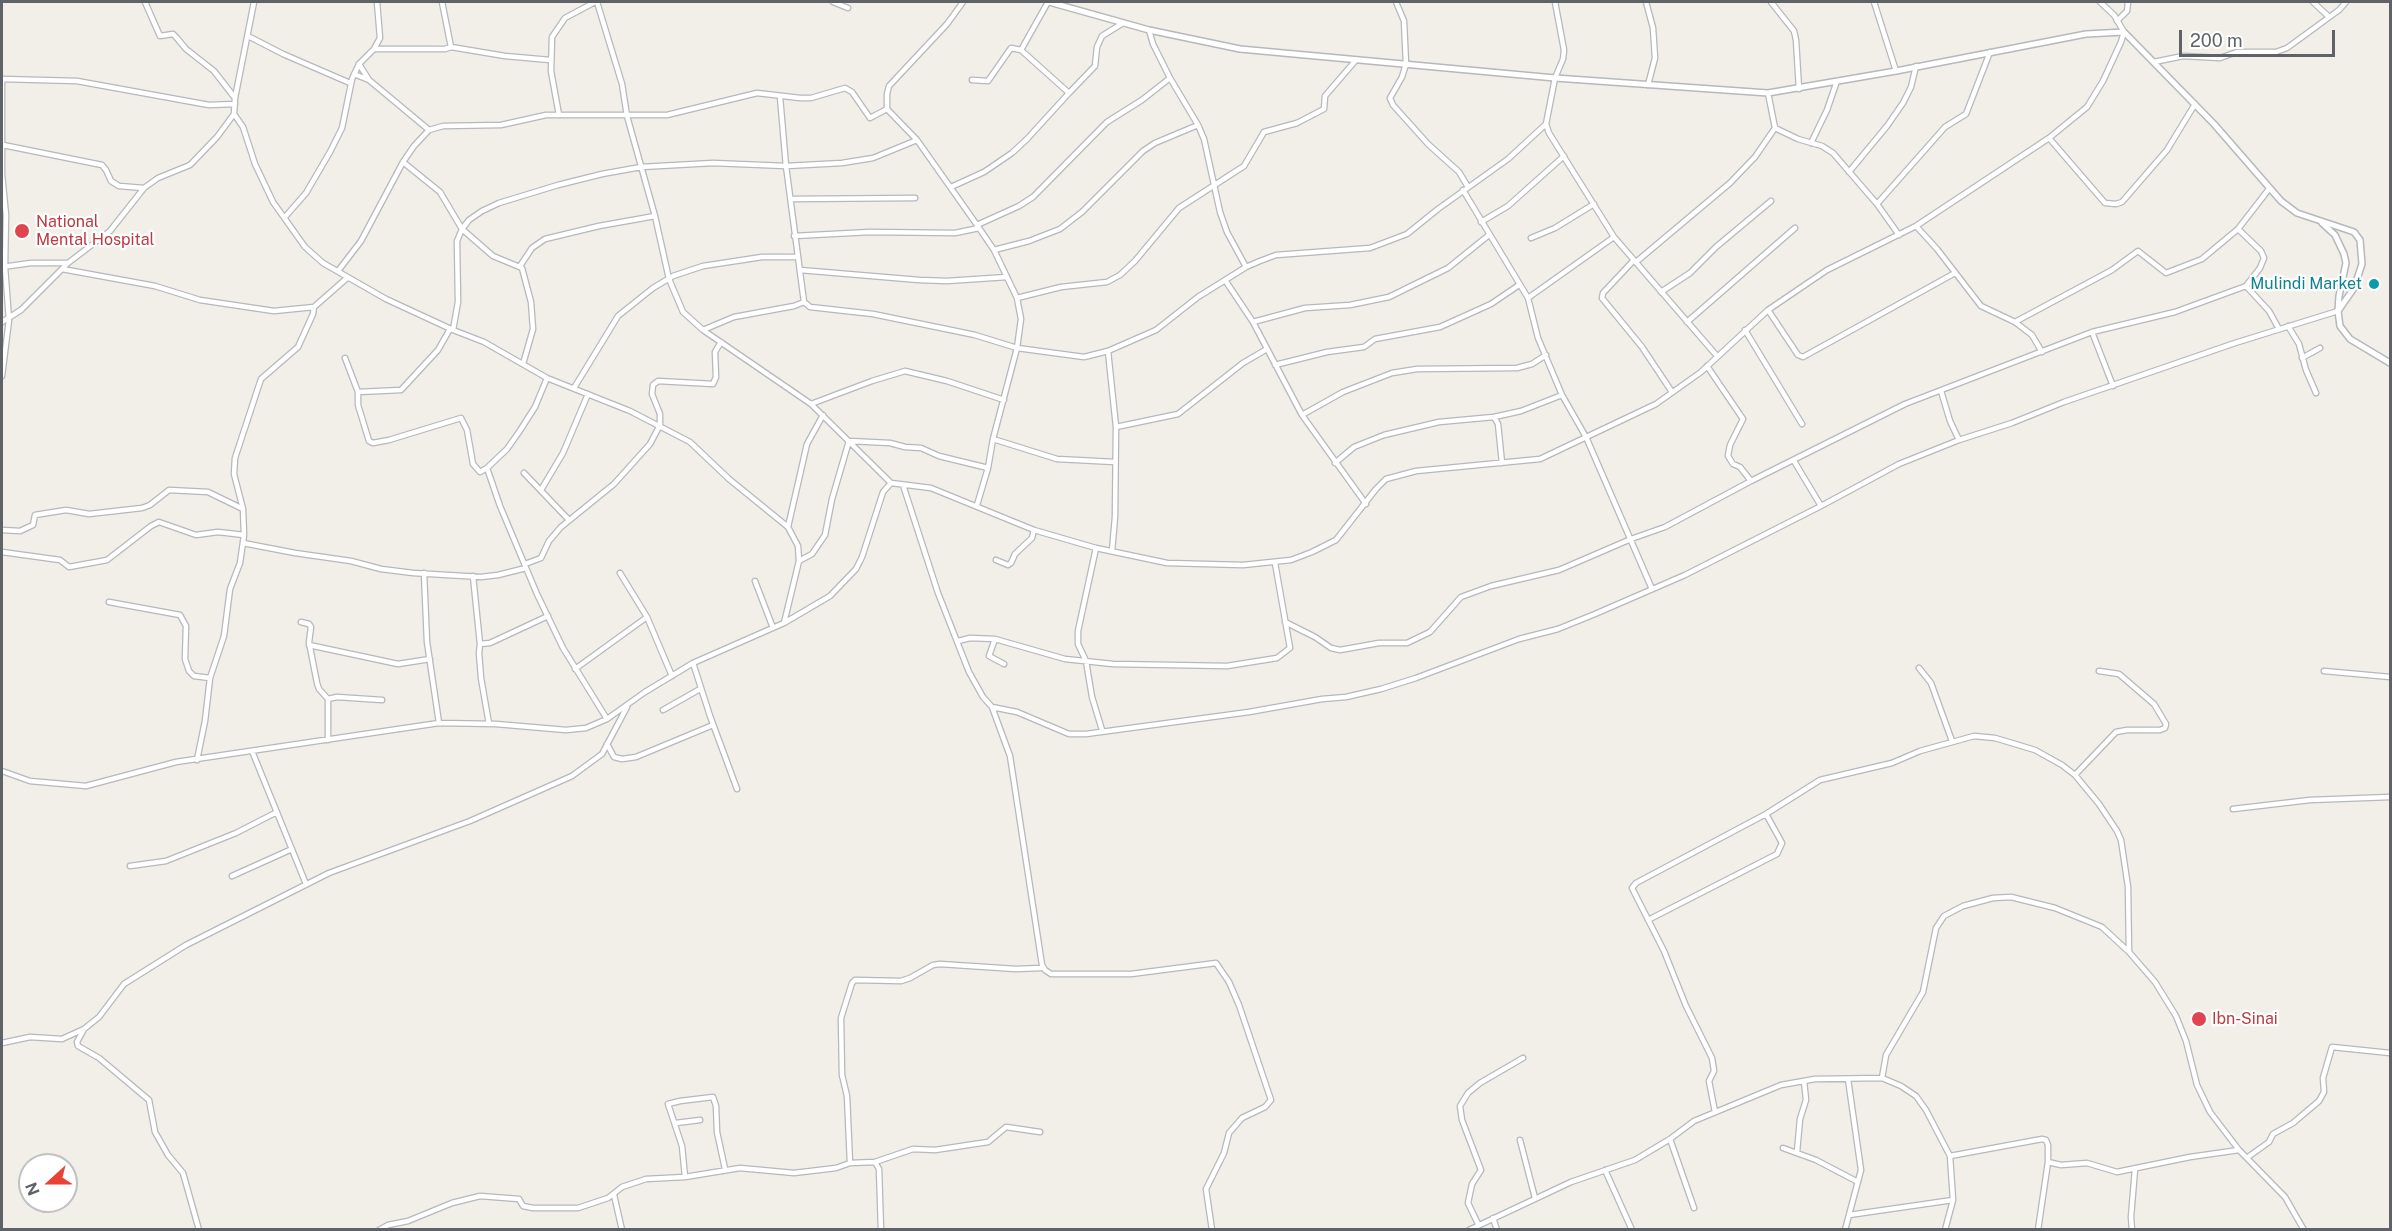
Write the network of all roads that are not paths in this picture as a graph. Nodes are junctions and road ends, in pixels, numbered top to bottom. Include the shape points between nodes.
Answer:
1 (145, 2) edge
2 (254, 2) edge
3 (377, 2) edge
4 (442, 2) edge
5 (596, 2) edge
6 (833, 2) edge
7 (963, 2) edge
8 (1048, 2) edge
9 (1396, 2) edge
10 (1555, 2) edge
11 (1646, 2) edge
12 (1771, 2) edge
13 (1874, 2) edge
14 (2100, 2) edge
15 (2128, 2) edge
16 (2313, 2) edge
17 (2346, 2) edge
18 (1057, 3) edge
19 (848, 8) dead end
20 (2329, 17) junction
21 (2117, 21) junction
22 (1124, 23) junction
23 (1149, 30) junction
24 (2124, 32) junction
25 (248, 36) junction
26 (451, 47) junction
27 (374, 49) junction
28 (1021, 50) junction
29 (1989, 52) junction
30 (550, 60) junction
31 (1356, 60) junction
32 (2154, 62) junction
33 (359, 64) junction
34 (1406, 64) junction
35 (1916, 66) junction
36 (1896, 71) junction
37 (354, 74) junction
38 (1170, 78) junction
39 (1555, 78) junction
40 (2, 79) edge
41 (369, 80) junction
42 (972, 80) dead end
43 (1837, 81) junction
44 (350, 83) junction
45 (1648, 85) junction
46 (1799, 89) junction
47 (1069, 93) junction
48 (1768, 93) junction
49 (780, 97) junction
50 (235, 101) junction
51 (2195, 104) junction
52 (887, 109) junction
53 (234, 114) junction
54 (559, 115) junction
55 (627, 116) junction
56 (1546, 124) junction
57 (1198, 125) junction
58 (1776, 128) junction
59 (429, 130) junction
60 (2049, 138) junction
61 (917, 140) junction
62 (1811, 143) junction
63 (3, 145) junction
64 (1564, 156) junction
65 (403, 162) junction
66 (786, 166) junction
67 (641, 167) junction
68 (1849, 172) junction
69 (1215, 185) junction
70 (951, 187) junction
71 (144, 188) junction
72 (1466, 188) junction
73 (2269, 189) junction
74 (915, 198) dead end
75 (791, 199) junction
76 (1771, 201) dead end
77 (1594, 204) junction
78 (1876, 204) junction
79 (655, 216) junction
80 (285, 217) junction
81 (2318, 220) junction
82 (1481, 222) junction
83 (978, 226) junction
84 (1916, 226) junction
85 (1796, 228) dead end
86 (462, 229) junction
87 (2238, 229) junction
88 (1899, 234) junction
89 (1489, 235) junction
90 (794, 236) junction
91 (1614, 237) junction
92 (1531, 238) dead end
93 (994, 250) junction
94 (798, 257) junction
95 (1635, 261) junction
96 (68, 263) junction
97 (520, 266) junction
98 (3, 267) edge
99 (1246, 267) junction
100 (62, 269) junction
101 (800, 270) junction
102 (338, 271) junction
103 (1955, 273) junction
104 (1007, 277) junction
105 (347, 278) junction
106 (669, 279) junction
107 (1225, 280) junction
108 (1519, 285) junction
109 (2247, 286) junction
110 (1661, 292) junction
111 (1017, 298) junction
112 (1528, 298) junction
113 (804, 302) junction
114 (314, 307) junction
115 (1768, 310) junction
116 (2338, 311) junction
117 (9, 320) junction
118 (2, 322) edge
119 (1253, 322) junction
120 (1687, 322) junction
121 (2015, 322) junction
122 (2288, 326) junction
123 (2279, 329) junction
124 (452, 330) junction
125 (703, 330) junction
126 (1745, 330) junction
127 (2092, 332) junction
128 (721, 342) junction
129 (1017, 348) junction
130 (1267, 348) junction
131 (2320, 348) dead end
132 (1108, 351) junction
133 (2042, 352) junction
134 (1546, 355) junction
135 (1717, 356) junction
136 (345, 358) dead end
137 (2302, 358) junction
138 (2391, 363) edge
139 (523, 364) junction
140 (1275, 365) junction
141 (1707, 366) junction
142 (2, 376) edge
143 (548, 378) junction
144 (2113, 386) junction
145 (574, 388) junction
146 (1941, 391) junction
147 (358, 392) junction
148 (1672, 392) junction
149 (2316, 393) dead end
150 (588, 394) junction
151 (1562, 395) junction
152 (1004, 400) junction
153 (811, 405) junction
154 (823, 415) junction
155 (1302, 415) junction
156 (1494, 417) junction
157 (1802, 424) dead end
158 (660, 426) junction
159 (1116, 427) junction
160 (1586, 437) junction
161 (993, 439) junction
162 (1959, 440) junction
163 (849, 441) junction
164 (1794, 461) junction
165 (1115, 462) junction
166 (1335, 463) junction
167 (1502, 463) junction
168 (487, 468) junction
169 (988, 468) junction
170 (524, 473) dead end
171 (1751, 481) junction
172 (891, 483) junction
173 (903, 485) junction
174 (541, 490) junction
175 (1366, 504) junction
176 (977, 505) junction
177 (1821, 506) junction
178 (243, 509) junction
179 (569, 520) junction
180 (788, 527) junction
181 (2, 530) edge
182 (1034, 530) junction
183 (244, 535) junction
184 (1631, 539) junction
185 (243, 543) junction
186 (1096, 548) junction
187 (1112, 551) junction
188 (2, 552) edge
189 (996, 560) dead end
190 (799, 561) junction
191 (1275, 562) junction
192 (526, 566) junction
193 (424, 573) junction
194 (620, 573) dead end
195 (473, 576) junction
196 (755, 581) dead end
197 (1652, 589) junction
198 (109, 602) dead end
199 (548, 616) junction
200 (648, 617) junction
201 (301, 622) dead end
202 (1285, 622) junction
203 (784, 623) junction
204 (773, 628) junction
205 (995, 639) junction
206 (958, 641) junction
207 (480, 644) junction
208 (309, 645) junction
209 (430, 659) junction
210 (1086, 662) junction
211 (693, 663) junction
212 (1004, 664) dead end
213 (1919, 668) dead end
214 (575, 669) junction
215 (2099, 671) dead end
216 (2324, 671) dead end
217 (672, 676) junction
218 (2391, 677) edge
219 (210, 678) junction
220 (700, 689) junction
221 (328, 699) junction
222 (382, 700) dead end
223 (627, 707) junction
224 (992, 707) junction
225 (663, 710) dead end
226 (607, 720) junction
227 (439, 723) junction
228 (489, 724) junction
229 (713, 725) junction
230 (1102, 730) junction
231 (328, 740) junction
232 (1952, 741) junction
233 (607, 744) junction
234 (252, 751) junction
235 (197, 760) junction
236 (2, 771) edge
237 (2075, 775) junction
238 (738, 789) dead end
239 (2391, 797) edge
240 (2233, 809) dead end
241 (278, 812) junction
242 (1766, 814) junction
243 (292, 849) junction
244 (130, 866) dead end
245 (232, 876) dead end
246 (306, 884) junction
247 (1648, 920) junction
248 (2129, 952) junction
249 (1041, 968) dead end
250 (84, 1029) junction
251 (2, 1043) edge
252 (2391, 1053) edge
253 (1523, 1058) dead end
254 (1882, 1078) junction
255 (1848, 1079) junction
256 (1804, 1081) junction
257 (1715, 1112) junction
258 (700, 1120) dead end
259 (676, 1123) junction
260 (1040, 1132) dead end
261 (1670, 1139) junction
262 (1520, 1140) dead end
263 (1783, 1148) dead end
264 (2239, 1149) junction
265 (1797, 1152) junction
266 (1950, 1156) junction
267 (2248, 1157) junction
268 (875, 1162) junction
269 (2048, 1162) junction
270 (850, 1163) junction
271 (725, 1169) junction
272 (2134, 1169) junction
273 (1605, 1170) junction
274 (686, 1178) junction
275 (1858, 1182) junction
276 (614, 1195) junction
277 (1535, 1198) junction
278 (1953, 1200) junction
279 (1694, 1208) dead end
280 (1849, 1215) junction
281 (1493, 1218) junction
282 (408, 1221) junction
283 (1478, 1224) junction
284 (199, 1230) edge
285 (378, 1230) edge
286 (410, 1230) edge
287 (622, 1230) edge
288 (881, 1230) edge
289 (1212, 1230) edge
290 (1469, 1230) edge
291 (1497, 1230) edge
292 (1632, 1230) edge
293 (1845, 1230) edge
294 (1945, 1230) edge
295 (2038, 1230) edge
296 (2132, 1230) edge
297 (2304, 1230) edge

1 - 50 street via 160,36 176,37 214,71
2 - 25 street
3 - 27 street via 380,38
4 - 26 street
5 - 30 street via 565,18 555,29
5 - 55 street via 622,84
6 - 19 street
7 - 52 street via 890,86
8 - 18 street
8 - 28 street
9 - 34 street via 1404,21
10 - 39 street via 1564,50
11 - 45 street via 1655,51
12 - 46 street via 1794,31
13 - 36 street
14 - 21 street
15 - 21 street via 2127,11
16 - 20 street
17 - 20 street
18 - 22 street
20 - 32 street via 2276,52 2237,52 2220,58 2183,56
21 - 24 street
22 - 23 street
22 - 47 street via 1102,36 1095,66
23 - 31 street via 1240,50
23 - 38 street
24 - 29 street via 2086,34
24 - 32 street
24 - 60 street via 2091,101
25 - 44 street
25 - 50 street
26 - 27 street
26 - 30 street
27 - 33 street
28 - 42 street via 1011,48 988,81
28 - 47 street
29 - 35 street
29 - 78 street via 1966,114 1945,127
30 - 54 street
31 - 34 street
31 - 69 street via 1325,96 1324,109 1297,123 1264,132 1247,163
32 - 51 street
33 - 37 street
33 - 41 street
34 - 39 street
34 - 72 street via 1390,98 1393,105 1459,172
35 - 36 street
35 - 68 street via 1903,103
36 - 43 street
37 - 41 street
37 - 44 street
38 - 57 street
38 - 83 street via 1107,122 1033,197
39 - 45 street
39 - 56 street
40 - 50 street via 77,81 209,105
40 - 63 street
41 - 59 street
43 - 46 street
43 - 62 street
44 - 80 street via 342,128 306,193
45 - 48 street
46 - 48 street
47 - 70 street via 1012,153
48 - 58 street
49 - 52 street via 812,98 845,88 870,118
49 - 55 street via 758,93 668,115
49 - 66 street
50 - 53 street
51 - 60 street via 2167,150 2116,204 2105,202
51 - 73 street
52 - 61 street
53 - 71 street via 190,165
53 - 80 street via 273,202
54 - 55 street
54 - 59 street via 501,125 443,126
55 - 67 street
56 - 64 street
56 - 72 street via 1508,159
57 - 69 street
57 - 93 street via 1143,151 1060,229
58 - 62 street
58 - 95 street via 1730,183
59 - 65 street
60 - 84 street
61 - 66 street via 855,162
61 - 70 street
62 - 68 street via 1828,149
63 - 71 street via 102,165 111,181 119,186
63 - 98 street
64 - 77 street
64 - 82 street via 1508,206
65 - 86 street via 440,192
65 - 102 street via 361,240
66 - 67 street via 713,163
66 - 75 street
67 - 79 street
67 - 86 street via 569,182 499,203 482,211
68 - 78 street
69 - 99 street via 1227,232
69 - 111 street via 1179,208 1135,261 1114,279
70 - 83 street
71 - 96 street via 110,231
72 - 82 street
72 - 99 street via 1407,234 1370,248 1276,255
73 - 81 street via 2297,213
73 - 87 street
74 - 75 street
75 - 90 street
76 - 110 street via 1690,273
77 - 91 street
77 - 92 street
78 - 88 street
79 - 97 street via 558,234 537,243
79 - 106 street
80 - 102 street via 305,247
81 - 116 street via 2336,235 2346,263
81 - 116 street via 2354,232 2360,240 2362,264 2354,288
82 - 89 street
83 - 90 street via 955,232
83 - 93 street
84 - 88 street
84 - 103 street
85 - 120 street
86 - 97 street via 493,256
86 - 124 street via 457,241 458,302
87 - 109 street via 2264,258
87 - 121 street via 2202,259 2166,273 2138,251 2112,270
88 - 115 street via 1827,270
89 - 108 street
89 - 119 street via 1448,268 1389,297 1305,308
90 - 94 street
91 - 95 street
91 - 112 street
93 - 104 street
94 - 101 street
94 - 106 street via 703,266
95 - 110 street
95 - 148 street via 1602,298
96 - 98 street
96 - 100 street
97 - 139 street via 531,302 533,329
98 - 117 street
99 - 107 street
100 - 114 street via 259,311
100 - 117 street
101 - 104 street via 947,281
101 - 113 street
102 - 105 street
103 - 115 street via 1803,357
103 - 121 street via 1981,306
104 - 111 street
105 - 114 street
105 - 124 street
106 - 125 street via 683,312
106 - 145 street via 618,316
107 - 119 street
107 - 132 street via 1156,330
108 - 112 street
108 - 140 street via 1440,327
109 - 123 street
109 - 127 street via 2175,312
110 - 120 street
111 - 129 street via 1021,319
112 - 134 street via 1534,327
113 - 125 street via 734,317
113 - 129 street via 810,308 873,314 975,335
114 - 178 street via 298,347 261,379 249,412 234,467
115 - 126 street
116 - 122 street
116 - 138 street via 2340,327 2350,339
117 - 118 street
117 - 142 street
119 - 130 street
120 - 135 street
121 - 133 street via 2032,335
122 - 123 street
122 - 137 street
123 - 144 street
124 - 139 street
124 - 147 street via 401,390
125 - 128 street
126 - 135 street
126 - 157 street
127 - 133 street
127 - 144 street
128 - 153 street
128 - 158 street via 715,352 713,384 658,381 653,386
129 - 132 street via 1079,358
129 - 152 street
130 - 140 street
130 - 159 street via 1178,414
131 - 137 street
132 - 159 street
133 - 146 street
134 - 151 street
134 - 155 street via 1517,368 1392,373 1343,392
135 - 141 street
136 - 147 street
137 - 149 street
139 - 143 street
140 - 155 street
141 - 148 street
141 - 171 street via 1743,419 1728,456
143 - 145 street
143 - 168 street via 519,432
144 - 162 street
145 - 150 street
146 - 162 street
146 - 164 street via 1905,404
147 - 168 street via 369,441 389,440 461,417 473,464 480,472
148 - 160 street via 1656,404
150 - 158 street
150 - 174 street via 563,453
151 - 156 street
151 - 160 street
152 - 153 street via 905,371
152 - 161 street
153 - 154 street
154 - 163 street
154 - 180 street via 807,444
155 - 166 street
156 - 166 street via 1439,422 1384,435 1354,447
156 - 167 street
158 - 179 street via 627,471
158 - 180 street via 690,442
159 - 165 street
160 - 167 street via 1540,459
160 - 184 street
161 - 165 street via 1057,459
161 - 169 street
162 - 177 street via 1899,464
163 - 169 street via 921,448
163 - 172 street
163 - 190 street via 825,535 812,554
164 - 171 street
164 - 177 street
165 - 187 street
166 - 175 street
167 - 175 street via 1406,472 1386,479
168 - 192 street
169 - 176 street
170 - 174 street
171 - 184 street via 1679,521
172 - 173 street
172 - 203 street via 883,492 856,569 830,596
173 - 176 street via 931,488
173 - 206 street
174 - 179 street
175 - 191 street via 1345,531 1325,547
176 - 182 street
177 - 197 street
178 - 181 street via 208,492 169,490 142,508 89,514 66,510 35,515 33,525 20,531
178 - 183 street
179 - 192 street via 549,541 541,558
180 - 190 street via 798,546
182 - 186 street
182 - 189 street via 1011,563
183 - 185 street
183 - 188 street via 196,535 159,522 107,560 69,567 60,560
184 - 197 street
184 - 202 street via 1559,570 1461,597 1430,632 1407,644 1379,643 1340,650 1321,644
185 - 193 street via 381,569
185 - 219 street via 230,589 224,636
186 - 187 street
186 - 210 street via 1078,632 1078,644
187 - 191 street via 1167,563 1243,566
190 - 203 street
191 - 202 street
192 - 195 street via 498,575
192 - 199 street
193 - 195 street
193 - 209 street
194 - 200 street
195 - 207 street
196 - 204 street
197 - 230 street via 1558,629 1519,639 1381,689 1249,712
198 - 219 street via 180,615 186,626 185,659 189,671 194,676
199 - 207 street via 490,644
199 - 214 street
200 - 214 street
200 - 217 street
201 - 208 street via 311,627
202 - 210 street via 1290,648 1277,658 1227,666
203 - 204 street
204 - 211 street
205 - 206 street
205 - 210 street
205 - 212 street via 988,657
206 - 224 street via 969,672
207 - 228 street
208 - 209 street via 398,664
208 - 221 street via 319,689
209 - 227 street
210 - 230 street
211 - 217 street
211 - 220 street
213 - 232 street via 1931,683
214 - 226 street
215 - 237 street via 2119,674 2127,680 2154,704 2166,724 2160,730 2116,732
216 - 218 street
217 - 223 street
219 - 235 street
220 - 225 street
220 - 229 street
221 - 222 street via 337,696
221 - 231 street
223 - 226 street
223 - 233 street
224 - 230 street via 1017,711 1069,734
224 - 289 street via 1010,756 1045,970 1050,974 1131,974 1216,963 1239,1005 1271,1100 1242,1118 1229,1133 1206,1189
226 - 228 street via 576,730
227 - 228 street
227 - 231 street
229 - 233 street via 636,757 614,757
229 - 238 street
231 - 234 street
232 - 237 street via 1974,736 1995,738 2035,750
232 - 242 street via 1892,763 1820,780
233 - 246 street via 593,762 550,787
234 - 235 street
234 - 241 street
235 - 236 street via 86,786 30,781
237 - 248 street via 2121,840 2128,887
239 - 240 street via 2310,800
241 - 243 street
241 - 244 street via 166,861
242 - 247 street via 1782,843 1777,854
242 - 247 street via 1633,884
243 - 245 street
243 - 246 street
246 - 250 street via 142,971 124,984 99,1017
247 - 257 street via 1715,1065 1709,1081
248 - 254 street via 2102,927 2055,908 2011,897 1993,898 1952,911 1936,928 1923,992 1886,1055
248 - 264 street via 2155,982 2176,1016 2203,1099
249 - 270 street via 940,964 901,981 852,983 841,1018
250 - 251 street via 62,1039 30,1037
250 - 284 street via 78,1046 99,1058 149,1100 155,1132 183,1173
252 - 267 street via 2332,1047 2319,1101 2293,1123 2272,1134 2269,1142
253 - 283 street via 1480,1083 1460,1106 1481,1170 1472,1184 1468,1203
254 - 255 street
254 - 266 street via 1916,1096
255 - 256 street
255 - 275 street via 1861,1160
256 - 257 street via 1781,1085
256 - 265 street via 1806,1100
257 - 261 street via 1694,1121
258 - 259 street
259 - 271 street via 668,1104 713,1097
259 - 274 street
260 - 268 street via 1006,1127 988,1142 913,1149
261 - 273 street via 1635,1160
261 - 279 street
262 - 277 street
263 - 265 street
264 - 267 street
264 - 272 street
265 - 275 street
266 - 269 street via 2043,1139 2048,1145
266 - 278 street
267 - 297 street via 2285,1197
268 - 270 street
268 - 288 street via 879,1169
269 - 272 street via 2087,1163 2117,1172
269 - 295 street
270 - 271 street via 794,1173
271 - 274 street
272 - 296 street
273 - 277 street
273 - 292 street
274 - 276 street via 636,1181
275 - 280 street
276 - 282 street via 578,1208 559,1209 527,1207 519,1199 480,1196
276 - 287 street
277 - 281 street
278 - 280 street
278 - 294 street
280 - 293 street
281 - 283 street
281 - 291 street
282 - 285 street
282 - 286 street
283 - 290 street

